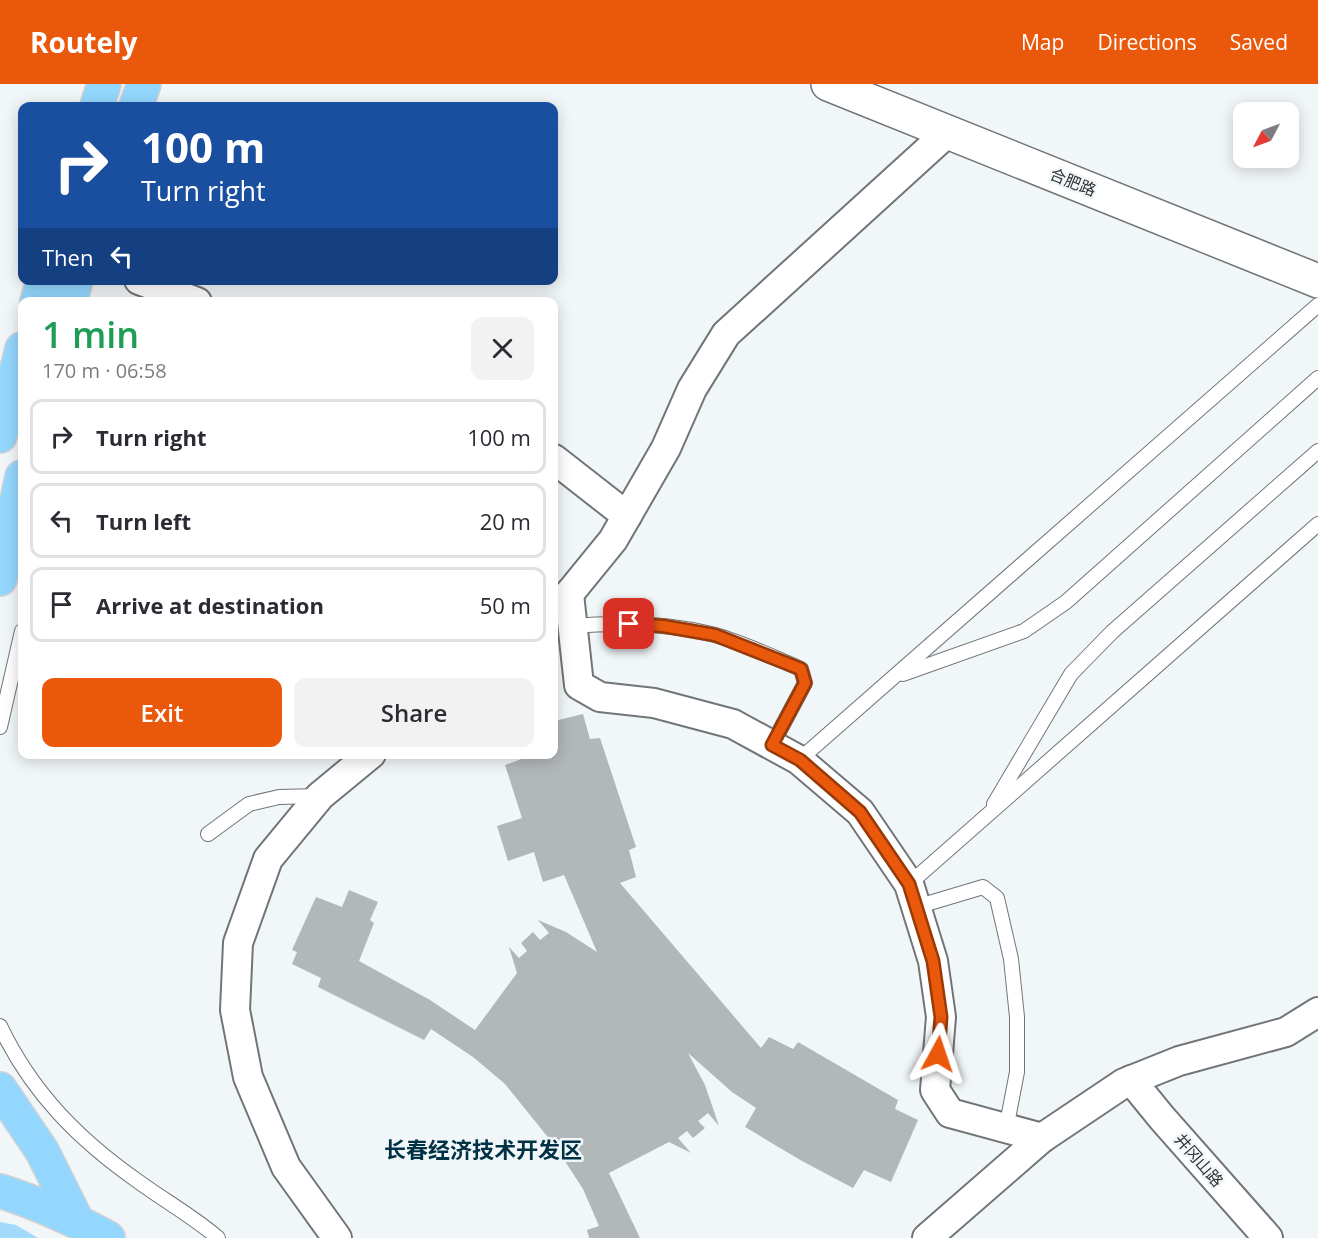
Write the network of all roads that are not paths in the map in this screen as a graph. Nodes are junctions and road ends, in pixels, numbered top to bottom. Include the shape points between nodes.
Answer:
1 (104, 84) edge
2 (144, 84) edge
3 (828, 84) edge
4 (98, 102) edge
5 (137, 102) edge
6 (948, 132) junction
7 (1318, 281) edge
8 (152, 285) edge
9 (184, 297) edge
10 (1318, 305) edge
11 (18, 357) edge
12 (1318, 378) edge
13 (5, 390) edge
14 (0, 436) edge
15 (1318, 451) edge
16 (558, 462) edge
17 (18, 496) edge
18 (627, 516) junction
19 (1318, 524) edge
20 (0, 579) edge
21 (565, 609) edge
22 (18, 649) edge
23 (894, 677) junction
24 (0, 728) edge
25 (772, 745) junction
26 (365, 759) edge
27 (800, 760) junction
28 (320, 796) junction
29 (987, 816) junction
30 (207, 834) dead end
31 (912, 896) junction
32 (1318, 1012) edge
33 (0, 1026) edge
34 (1131, 1080) junction
35 (0, 1089) edge
36 (1006, 1129) junction
37 (1042, 1138) junction
38 (0, 1191) edge
39 (77, 1221) junction
40 (108, 1238) edge
41 (218, 1238) edge
42 (337, 1238) edge
43 (927, 1238) edge
44 (1268, 1238) edge

1 - 4 highway
2 - 5 highway
3 - 6 street, 合肥路
6 - 7 street, 合肥路
6 - 18 street via 726,334 692,389 666,448
8 - 9 street
10 - 23 lane
11 - 13 highway
12 - 23 lane via 1066,602 1024,631
13 - 14 highway
15 - 29 lane via 1071,674
16 - 18 street
17 - 20 highway
18 - 21 street
19 - 29 lane
21 - 25 street via 579,685 600,697 654,703 733,723
21 - 25 lane via 611,623 715,635 801,669 805,683
22 - 24 lane
23 - 27 lane
25 - 27 street
26 - 28 street
27 - 31 street via 860,812
28 - 30 lane via 279,797 249,804
28 - 42 street via 268,859 238,943 235,1010 248,1077 286,1167
29 - 31 lane
31 - 36 street via 933,961 941,1017 935,1090 950,1113
31 - 36 lane via 983,887 997,898 1011,959 1017,1017 1017,1072
32 - 34 street via 1286,1032 1179,1061
33 - 41 lane via 39,1091 85,1140
34 - 37 street
34 - 44 street, 井冈山路
35 - 39 highway via 42,1150
36 - 37 street
37 - 43 street
38 - 39 highway
39 - 40 highway

